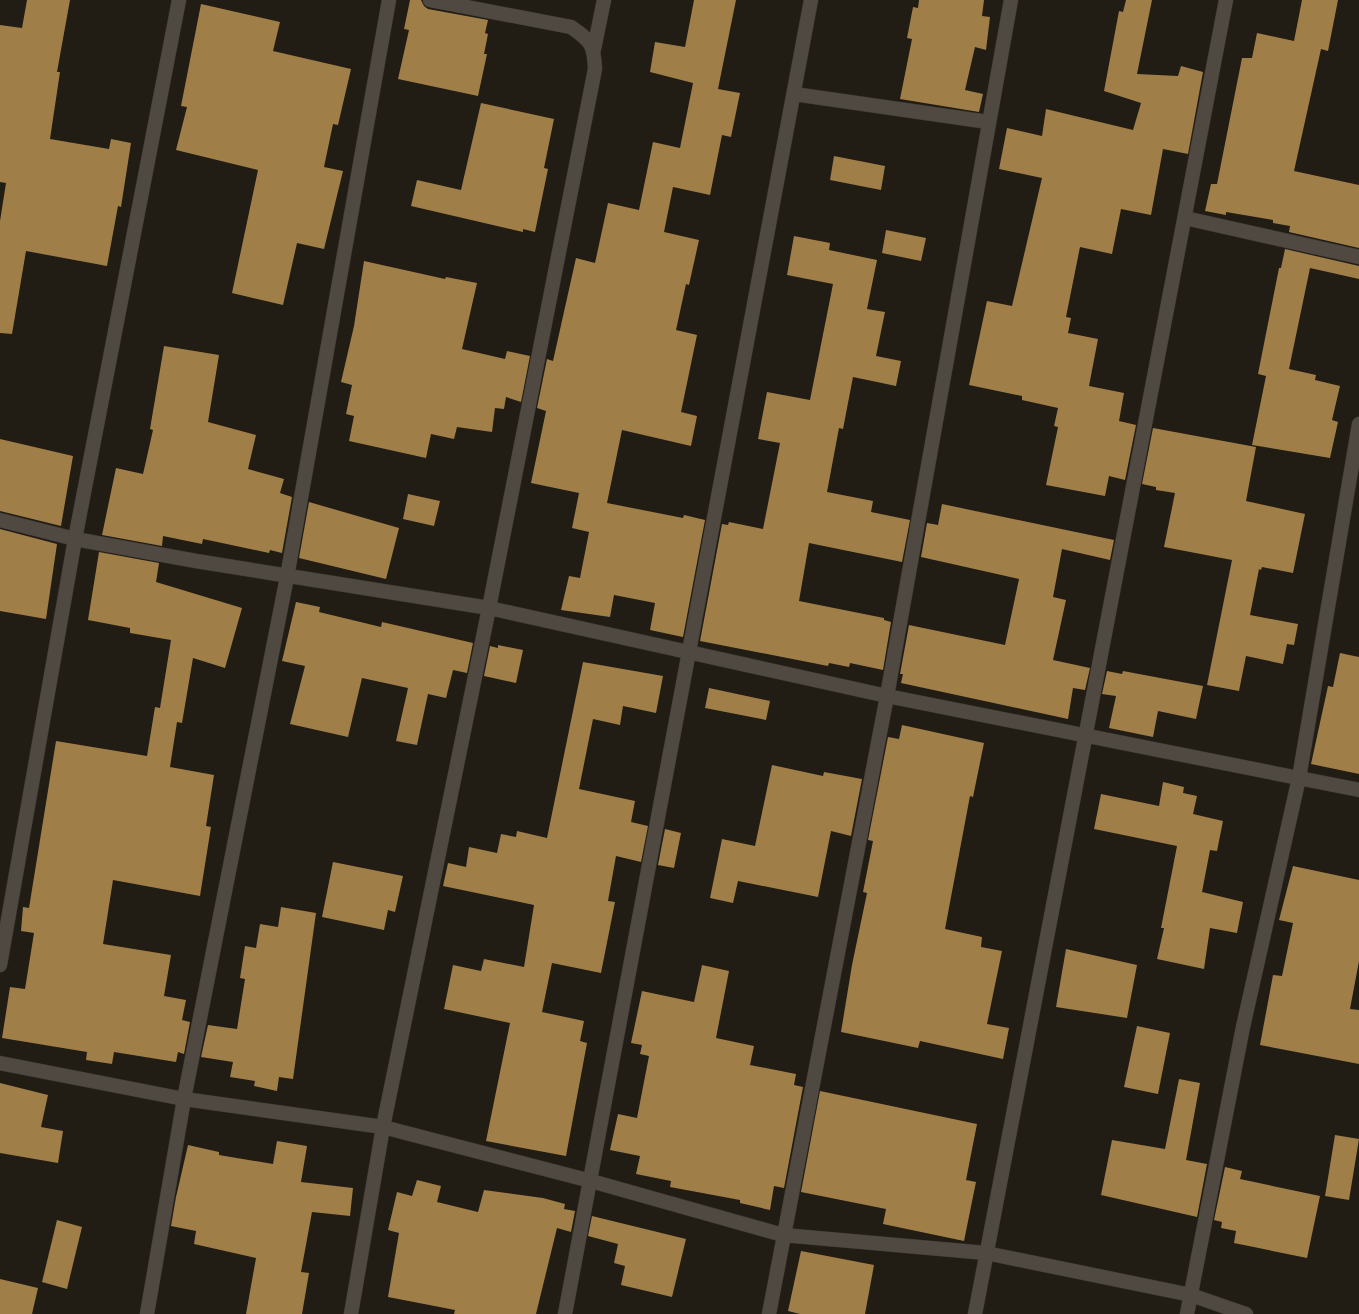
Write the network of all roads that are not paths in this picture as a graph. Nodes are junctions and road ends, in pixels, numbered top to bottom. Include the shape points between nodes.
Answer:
1 (179, 0) edge
2 (388, 0) edge
3 (430, 0) edge
4 (604, 0) edge
5 (810, 0) edge
6 (1011, 0) edge
7 (1226, 0) edge
8 (594, 49) junction
9 (794, 94) junction
10 (988, 122) junction
11 (1185, 218) junction
12 (1359, 257) edge
13 (1359, 424) edge
14 (0, 520) edge
15 (76, 539) junction
16 (287, 577) junction
17 (489, 608) junction
18 (689, 652) junction
19 (887, 696) junction
20 (1086, 735) junction
21 (1298, 778) junction
22 (1359, 790) edge
23 (0, 965) edge
24 (0, 1063) edge
25 (184, 1099) junction
26 (383, 1127) junction
27 (591, 1181) junction
28 (783, 1235) junction
29 (986, 1253) junction
30 (1191, 1295) junction
31 (147, 1314) edge
32 (351, 1314) edge
33 (565, 1314) edge
34 (769, 1314) edge
35 (975, 1314) edge
36 (1187, 1314) edge
37 (1246, 1314) edge

1 - 15 street
2 - 16 street
3 - 8 street via 571,27
4 - 8 street
5 - 9 street
6 - 10 street
7 - 11 street
8 - 17 street via 595,69
9 - 10 street
9 - 18 street
10 - 19 street
11 - 12 street
11 - 20 street
13 - 21 street
14 - 15 street
15 - 16 street
15 - 23 street
16 - 17 street
16 - 25 street
17 - 18 street
17 - 26 street
18 - 19 street
18 - 27 street
19 - 20 street
19 - 28 street
20 - 21 street
20 - 29 street
21 - 22 street
21 - 30 street
24 - 25 street
25 - 26 street
25 - 31 street
26 - 27 street
26 - 32 street
27 - 28 street
27 - 33 street
28 - 29 street
28 - 34 street
29 - 30 street
29 - 35 street
30 - 36 street
30 - 37 street

